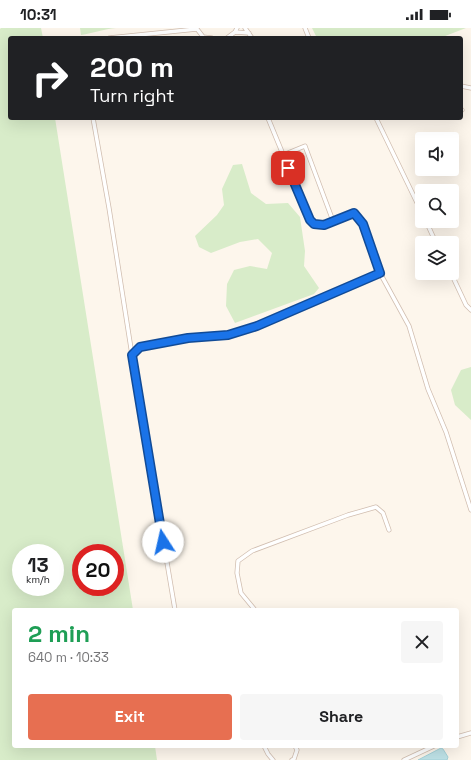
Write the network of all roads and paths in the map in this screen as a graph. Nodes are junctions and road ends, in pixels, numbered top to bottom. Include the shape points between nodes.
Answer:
1 (246, 28) edge
2 (197, 29) edge
3 (236, 30) edge
4 (249, 33) junction
5 (129, 36) edge
6 (251, 36) edge
7 (93, 120) edge
8 (269, 120) edge
9 (377, 120) edge
10 (283, 155) junction
11 (415, 199) edge
12 (333, 221) junction
13 (380, 273) junction
14 (454, 280) edge
15 (471, 310) edge
16 (132, 355) junction
17 (471, 510) edge
18 (389, 530) dead end
19 (175, 608) edge
20 (253, 608) edge
21 (471, 733) edge
22 (459, 736) edge
23 (265, 748) edge
24 (296, 748) edge
25 (430, 748) edge
26 (273, 760) edge
27 (292, 760) edge
28 (404, 760) edge

1 - 4 lane
2 - 5 lane
3 - 4 lane
4 - 6 lane
7 - 16 lane
8 - 10 lane
9 - 11 lane
10 - 12 lane via 310,220 314,224 324,225
10 - 12 lane via 305,146
12 - 13 lane via 354,213 363,224
13 - 16 lane via 257,326 228,335 188,338 140,347
13 - 17 lane via 409,326 428,389 446,432
14 - 15 lane
16 - 19 lane
18 - 20 lane via 384,513 376,507 252,551 238,561 237,573 241,593
21 - 22 lane
23 - 26 lane
24 - 27 lane
25 - 28 lane

